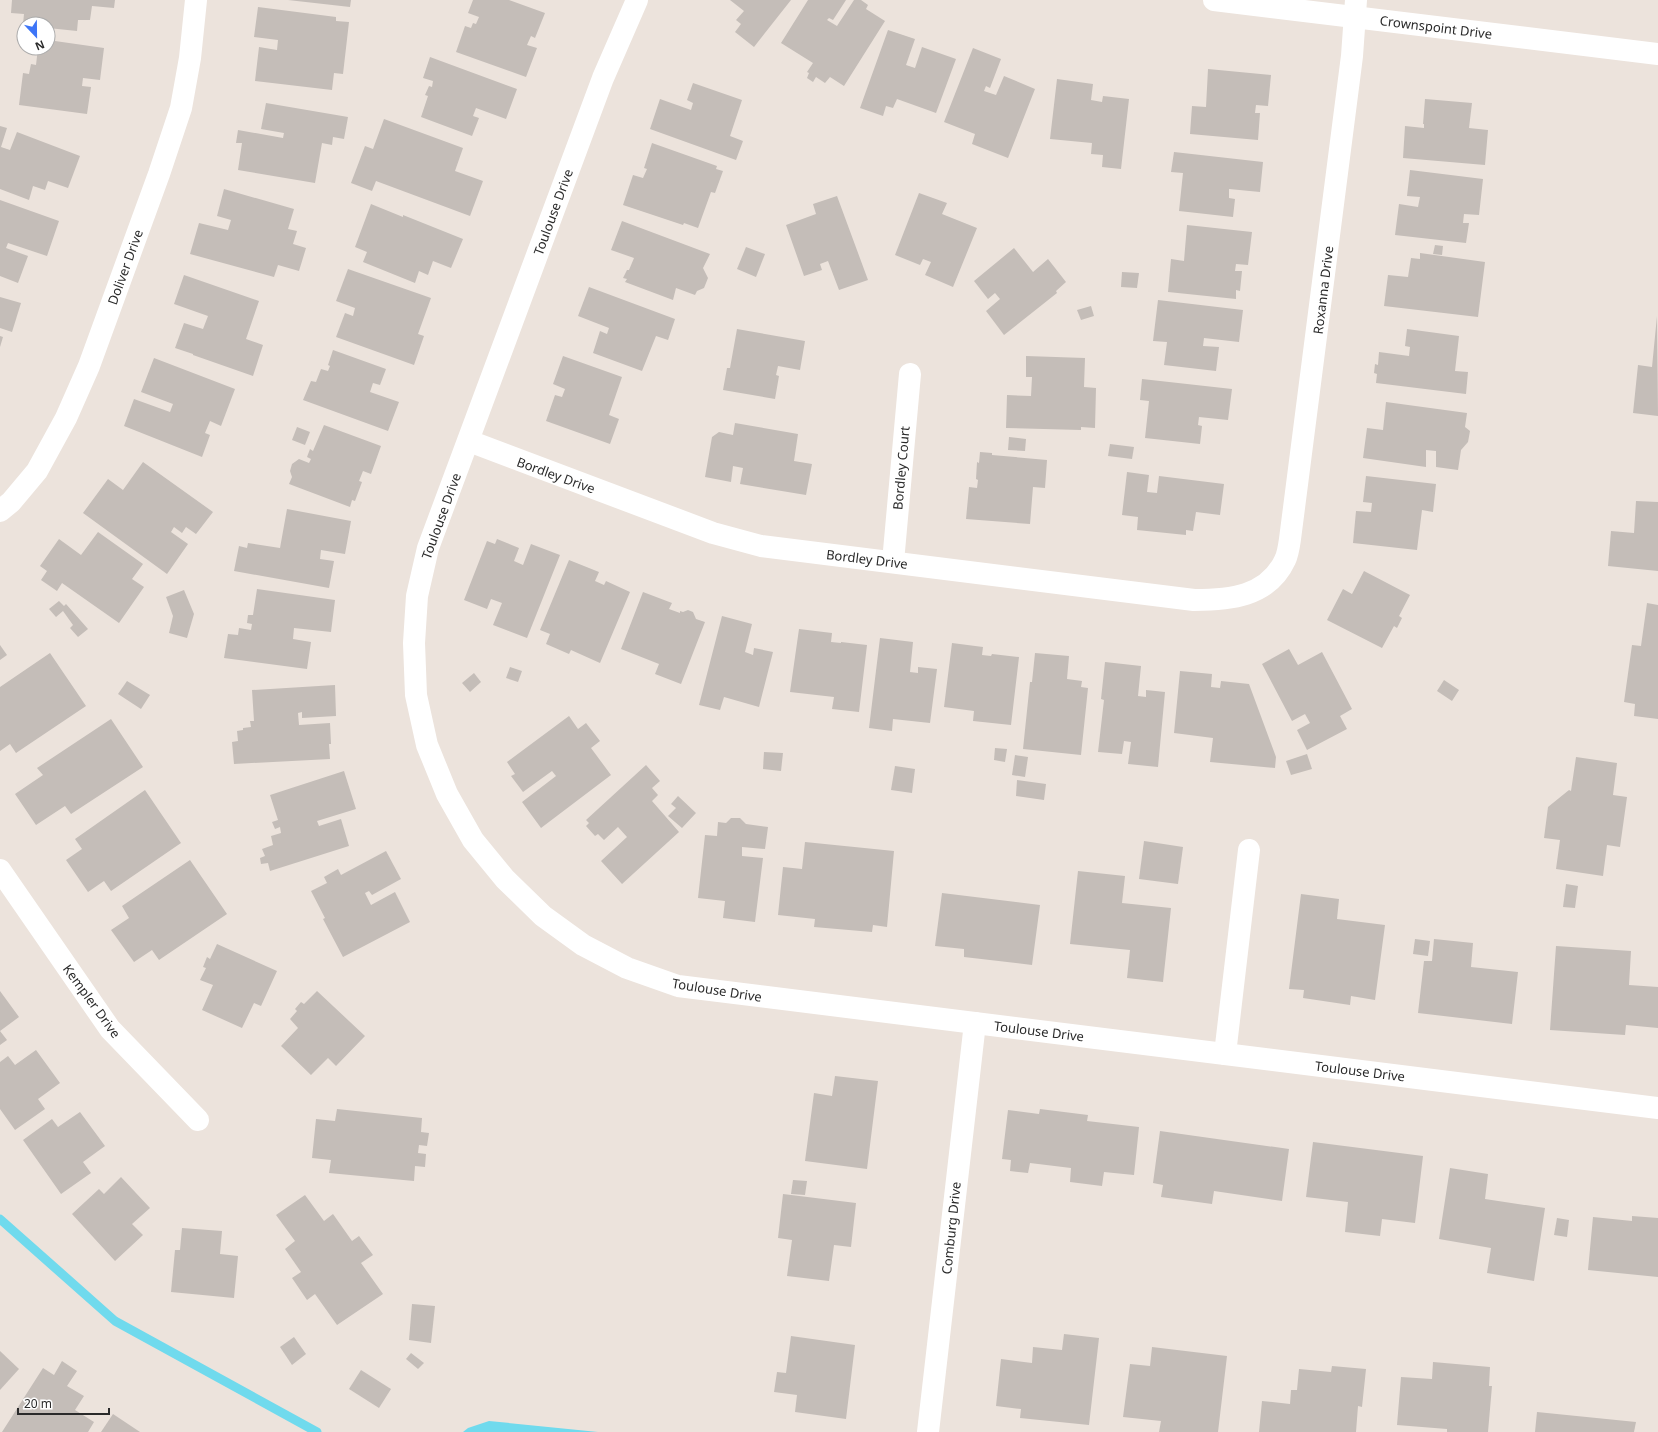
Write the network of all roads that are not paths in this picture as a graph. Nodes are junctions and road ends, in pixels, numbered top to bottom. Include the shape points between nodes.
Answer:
1 (196, 0) edge
2 (637, 0) edge
3 (1214, 0) edge
4 (1355, 9) edge
5 (1658, 54) edge
6 (910, 374) dead end
7 (469, 441) junction
8 (0, 511) edge
9 (893, 562) junction
10 (1275, 575) joint
11 (1250, 850) dead end
12 (0, 870) edge
13 (974, 1023) junction
14 (1225, 1054) junction
15 (1658, 1108) edge
16 (198, 1120) dead end
17 (928, 1432) edge

1 - 8 street, Doliver Drive via 190,58 181,108 89,366 66,418 37,471 12,502
2 - 7 street, Toulouse Drive via 603,78
3 - 4 street, Crownspoint Drive
4 - 5 street, Crownspoint Drive
4 - 10 street, Roxanna Drive via 1352,56 1290,539 1285,560
6 - 9 street, Bordley Court
7 - 9 street, Bordley Drive via 714,533 761,546
7 - 13 street, Toulouse Drive via 428,548 417,596 414,642 416,695 427,745 447,794 473,840 505,878 543,916 583,945 627,968 678,986
9 - 10 street, Bordley Drive via 1194,600 1223,600 1246,594 1261,588
11 - 14 street
12 - 16 street, Kempler Drive via 110,1029
13 - 14 street, Toulouse Drive
13 - 17 street, Comburg Drive
14 - 15 street, Toulouse Drive

